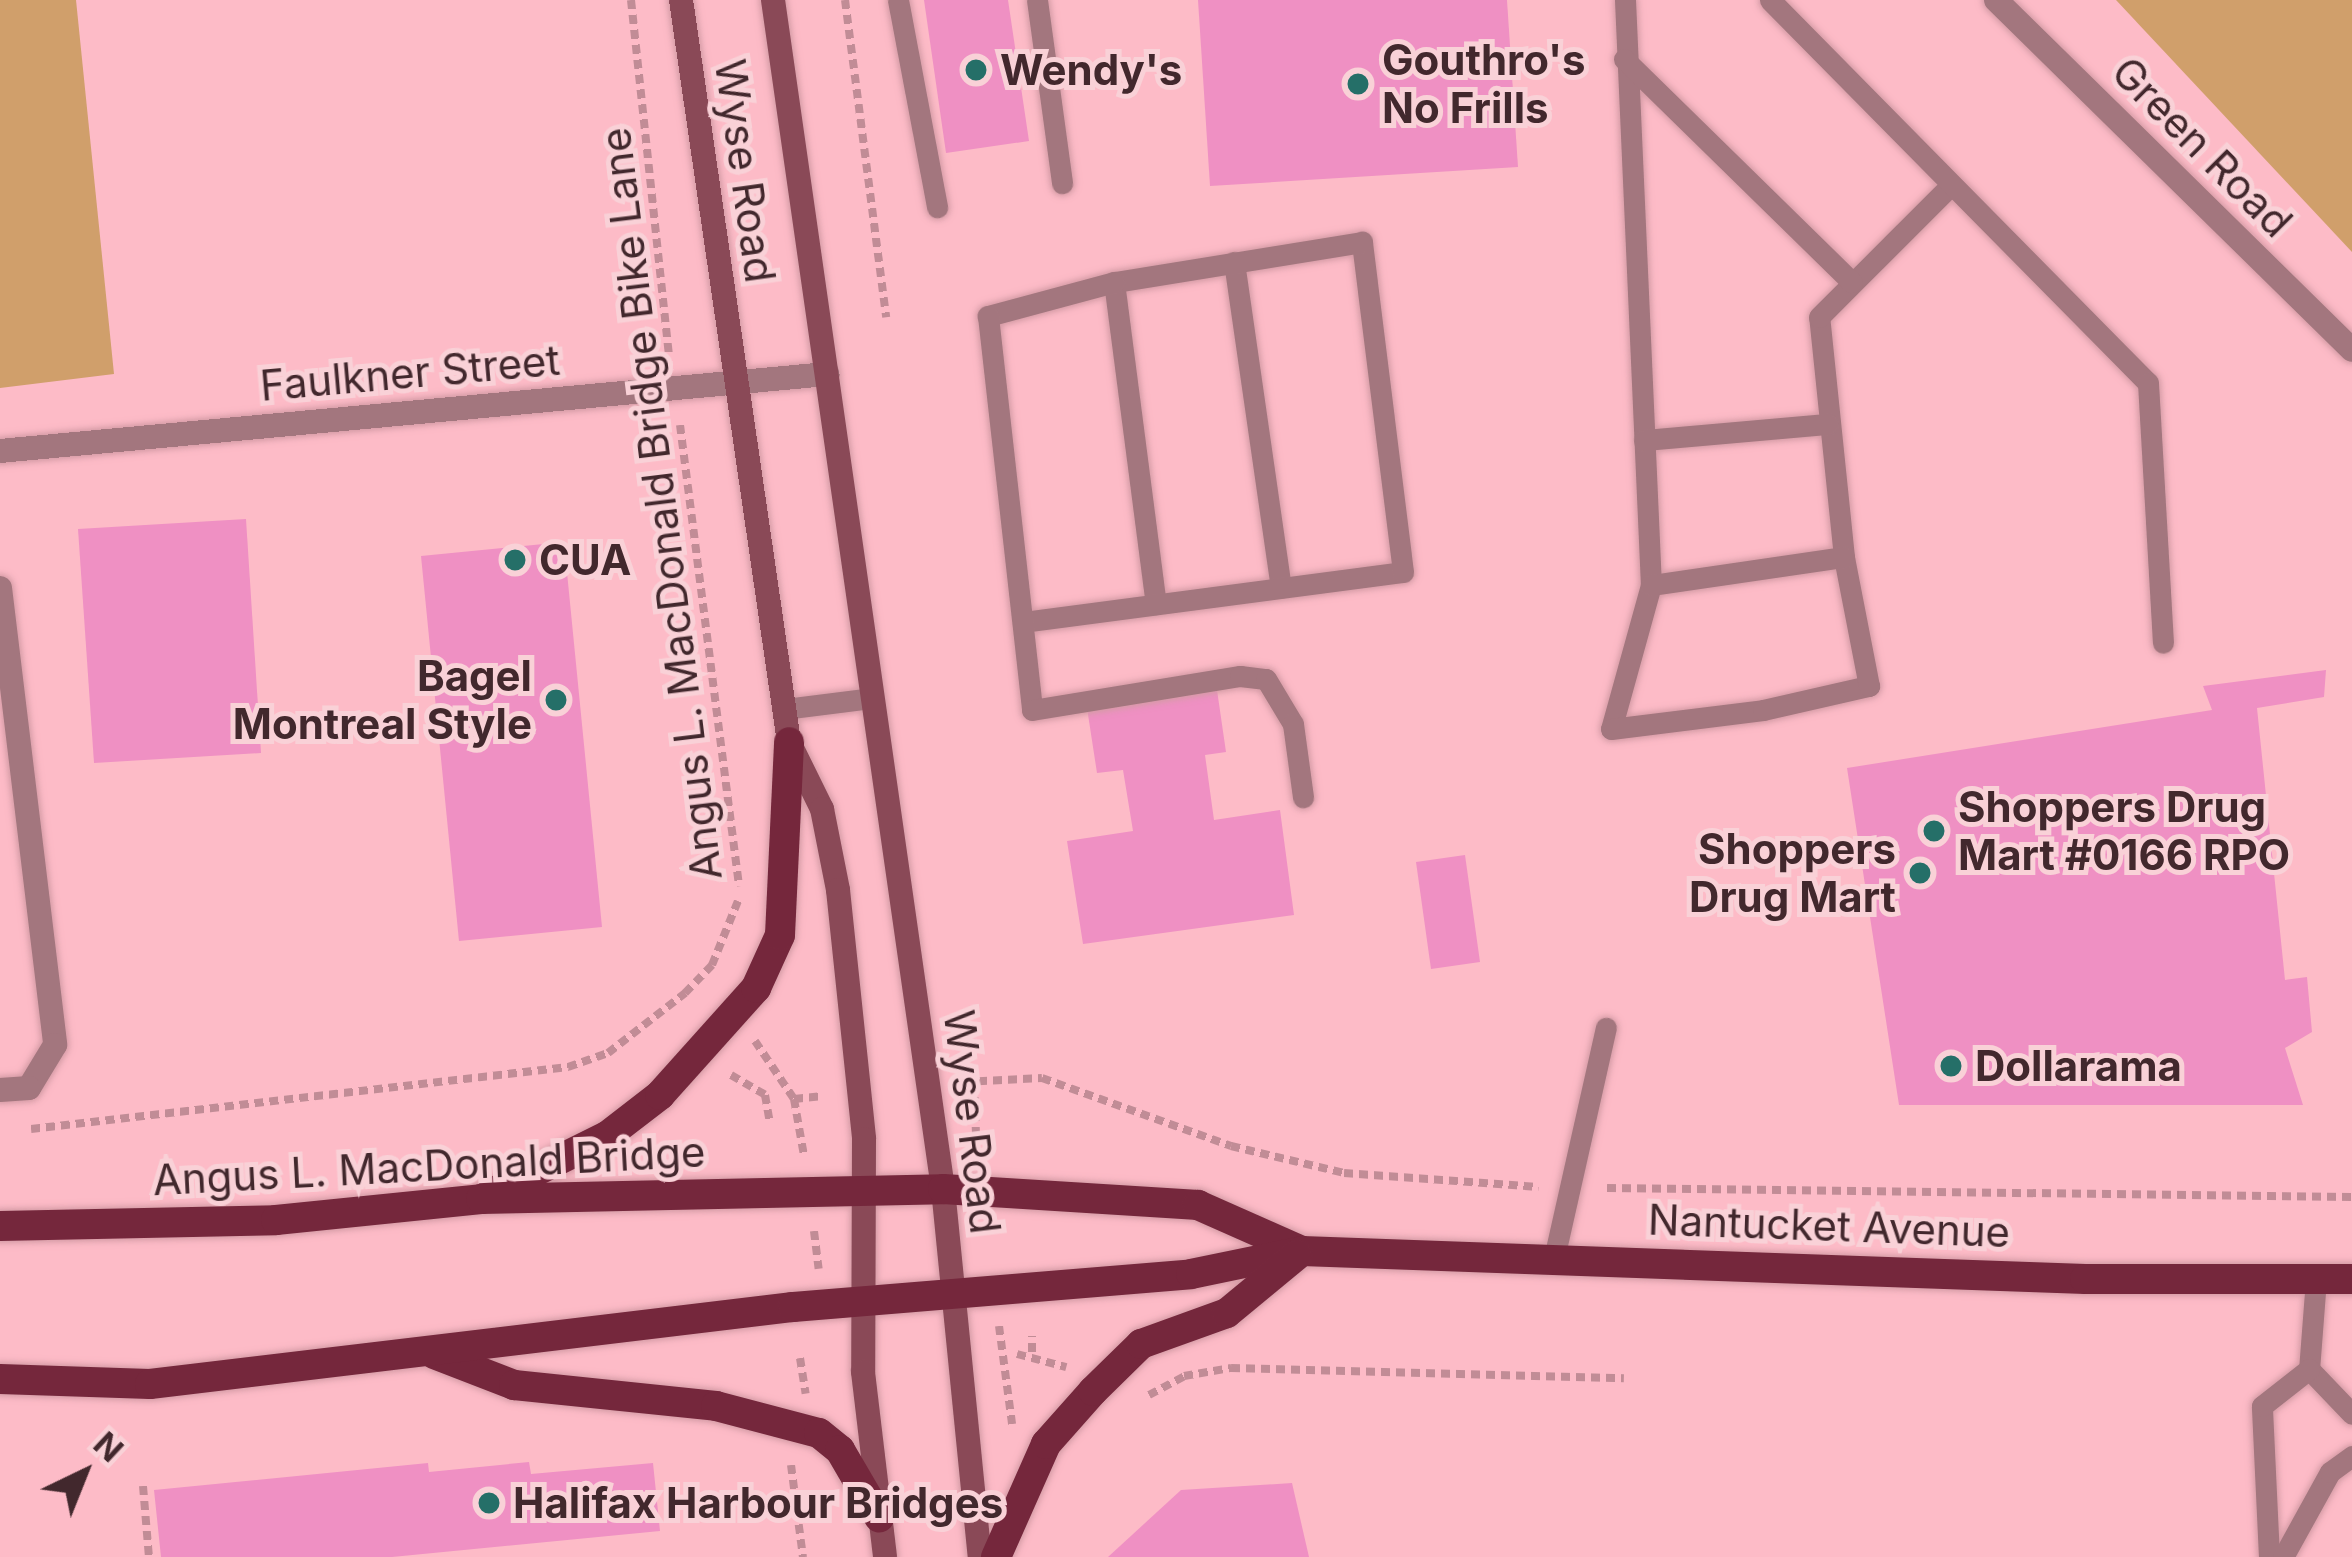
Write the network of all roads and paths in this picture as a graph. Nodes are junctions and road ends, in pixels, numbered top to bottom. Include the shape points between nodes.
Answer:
1 (631, 0) edge
2 (681, 0) edge
3 (773, 0) edge
4 (844, 0) edge
5 (898, 0) edge
6 (1036, 0) edge
7 (1624, 0) edge
8 (1770, 0) edge
9 (1996, 0) edge
10 (1624, 59) junction
11 (1062, 183) dead end
12 (1948, 187) junction
13 (937, 208) dead end
14 (1234, 262) junction
15 (1114, 282) junction
16 (1852, 282) junction
17 (886, 317) dead end
18 (2352, 350) edge
19 (827, 374) junction
20 (736, 383) junction
21 (672, 390) junction
22 (1827, 424) junction
23 (1644, 440) junction
24 (0, 451) edge
25 (1844, 557) junction
26 (1651, 585) junction
27 (0, 588) edge
28 (1281, 588) junction
29 (1156, 604) junction
30 (1023, 622) junction
31 (2164, 643) dead end
32 (872, 698) junction
33 (784, 709) junction
34 (789, 742) junction
35 (1303, 797) dead end
36 (1606, 1028) dead end
37 (731, 1075) dead end
38 (990, 1079) dead end
39 (0, 1090) edge
40 (821, 1096) dead end
41 (794, 1099) dead end
42 (770, 1123) dead end
43 (23, 1130) dead end
44 (1540, 1187) dead end
45 (943, 1189) junction
46 (1643, 1189) dead end
47 (863, 1190) junction
48 (2352, 1197) edge
49 (482, 1198) junction
50 (0, 1226) edge
51 (1302, 1251) junction
52 (1554, 1258) junction
53 (2316, 1279) junction
54 (2352, 1279) edge
55 (954, 1292) junction
56 (859, 1301) junction
57 (1032, 1336) dead end
58 (429, 1352) junction
59 (1032, 1352) junction
60 (1017, 1354) dead end
61 (800, 1358) dead end
62 (2309, 1369) junction
63 (1076, 1373) dead end
64 (826, 1377) dead end
65 (1624, 1378) dead end
66 (0, 1379) edge
67 (1140, 1400) dead end
68 (2352, 1414) edge
69 (789, 1451) dead end
70 (2352, 1456) edge
71 (143, 1486) dead end
72 (879, 1517) junction
73 (149, 1557) edge
74 (803, 1557) edge
75 (885, 1557) edge
76 (980, 1557) edge
77 (996, 1557) edge
78 (2269, 1557) edge
79 (2283, 1557) edge

1 - 21 path, Angus L. MacDonald Bridge Bike Lane
2 - 20 main road, Wyse Road
3 - 19 main road, Wyse Road
4 - 17 path
5 - 13 lane
6 - 11 lane
7 - 10 lane
8 - 12 lane
9 - 18 street, Green Road
10 - 16 lane
10 - 23 lane
12 - 16 lane
12 - 31 lane via 2148,382
14 - 15 lane
14 - 28 lane
14 - 28 lane via 1362,242 1403,572
15 - 29 lane
15 - 30 lane via 988,316
16 - 22 lane via 1819,316
19 - 20 street, Faulkner Street
19 - 32 main road, Wyse Road
20 - 21 street, Faulkner Street
20 - 33 main road, Wyse Road
21 - 24 street, Faulkner Street
21 - 43 path, Angus L. MacDonald Bridge Bike Lane via 740,896 712,965 608,1053 568,1066
22 - 23 lane
22 - 25 lane
23 - 26 lane
25 - 26 lane
25 - 26 lane via 1869,686 1763,710 1611,729
27 - 39 street via 55,1045 29,1088
28 - 29 lane
29 - 30 lane
30 - 35 lane via 1032,710 1240,676 1266,679 1293,724
32 - 33 lane
32 - 45 main road, Wyse Road
33 - 34 main road, Wyse Road
34 - 47 main road, Wyse Road via 822,809 838,890
34 - 49 main road via 780,935 756,988 660,1095 608,1136
36 - 52 lane
37 - 42 path via 765,1095
38 - 44 path via 1042,1078 1231,1146 1344,1173
40 - 41 path
45 - 47 main road, Nantucket Avenue
45 - 51 main road, Nantucket Avenue via 1198,1204
45 - 55 main road, Wyse Road
46 - 48 path
47 - 49 main road, Angus L. MacDonald Bridge
47 - 56 main road, Wyse Road
49 - 50 main road, Angus L. MacDonald Bridge via 293,1219
51 - 52 main road, Nantucket Avenue
51 - 55 main road, Nantucket Avenue via 1191,1274
51 - 77 main road via 1227,1313 1141,1344 1093,1390 1046,1444
52 - 53 main road, Nantucket Avenue via 2085,1279
53 - 54 main road, Nantucket Avenue
53 - 62 lane
55 - 56 main road, Nantucket Avenue
55 - 76 main road, Wyse Road
56 - 58 main road
56 - 72 main road, Wyse Road
57 - 59 path
58 - 66 main road via 150,1384
58 - 72 main road via 514,1385 716,1406 819,1433 840,1450
59 - 60 path
59 - 63 path
61 - 64 path via 808,1378
62 - 68 lane
62 - 78 lane via 2262,1406
65 - 67 path via 1232,1368 1184,1376
69 - 74 path
70 - 79 lane via 2330,1472
71 - 73 path
72 - 75 main road, Wyse Road

